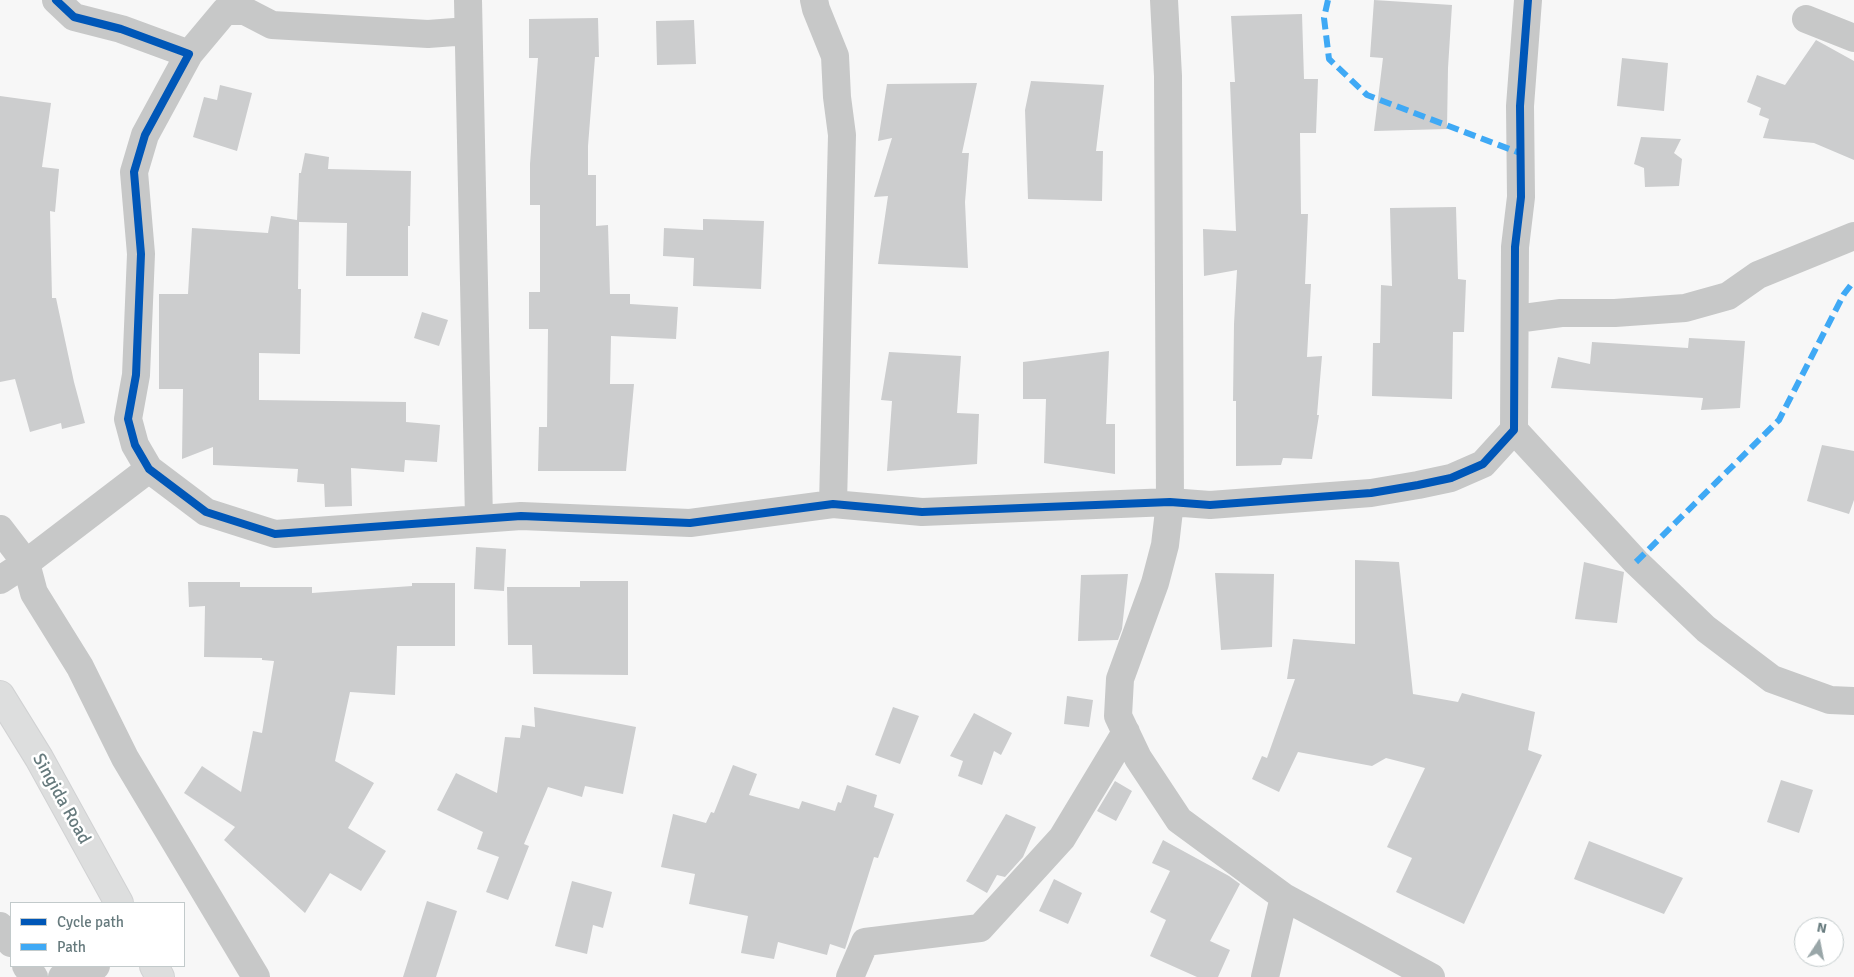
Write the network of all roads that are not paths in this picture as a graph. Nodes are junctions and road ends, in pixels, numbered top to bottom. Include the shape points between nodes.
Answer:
1 (56, 0) edge
2 (468, 0) edge
3 (814, 0) edge
4 (1164, 0) edge
5 (1528, 0) edge
6 (237, 6) edge
7 (1806, 19) dead end
8 (468, 31) junction
9 (1854, 38) edge
10 (189, 54) junction
11 (1854, 236) edge
12 (1516, 319) junction
13 (1514, 430) junction
14 (148, 469) junction
15 (1170, 502) junction
16 (833, 504) junction
17 (479, 519) junction
18 (0, 529) edge
19 (26, 563) junction
20 (0, 580) edge
21 (0, 695) edge
22 (1854, 701) edge
23 (1126, 732) junction
24 (1284, 897) junction
25 (118, 902) edge
26 (0, 926) edge
27 (10, 941) edge
28 (93, 967) edge
29 (62, 977) edge
30 (256, 977) edge
31 (850, 977) edge
32 (1265, 977) edge
33 (1431, 977) edge

1 - 10 street via 74,17 122,29
2 - 8 street
3 - 16 street via 834,56 842,135
4 - 15 street via 1168,86
5 - 12 street via 1520,106 1521,198 1515,247
6 - 8 street via 272,25 428,34
6 - 10 street via 225,11
7 - 9 street
8 - 17 street
10 - 14 street via 144,135 134,172 142,254 136,375 128,419 135,445
11 - 12 street via 1758,275 1728,296 1685,308 1561,313
12 - 13 street
13 - 15 street via 1484,464 1451,478 1418,485 1371,493 1219,504
13 - 22 street via 1636,562 1706,629 1772,679 1830,700
14 - 17 street via 206,512 275,534
14 - 19 street
15 - 16 street via 922,512
15 - 23 street via 1165,545 1155,582 1120,679 1118,716
16 - 17 street via 690,523 521,516
18 - 19 street
19 - 20 street
19 - 30 street via 34,592 80,667 125,758
21 - 25 highway, Singida Road via 39,758
23 - 24 street via 1138,758 1179,820
23 - 31 street via 1062,838 980,928 865,942
24 - 32 street
24 - 33 street
26 - 27 street
28 - 29 street

